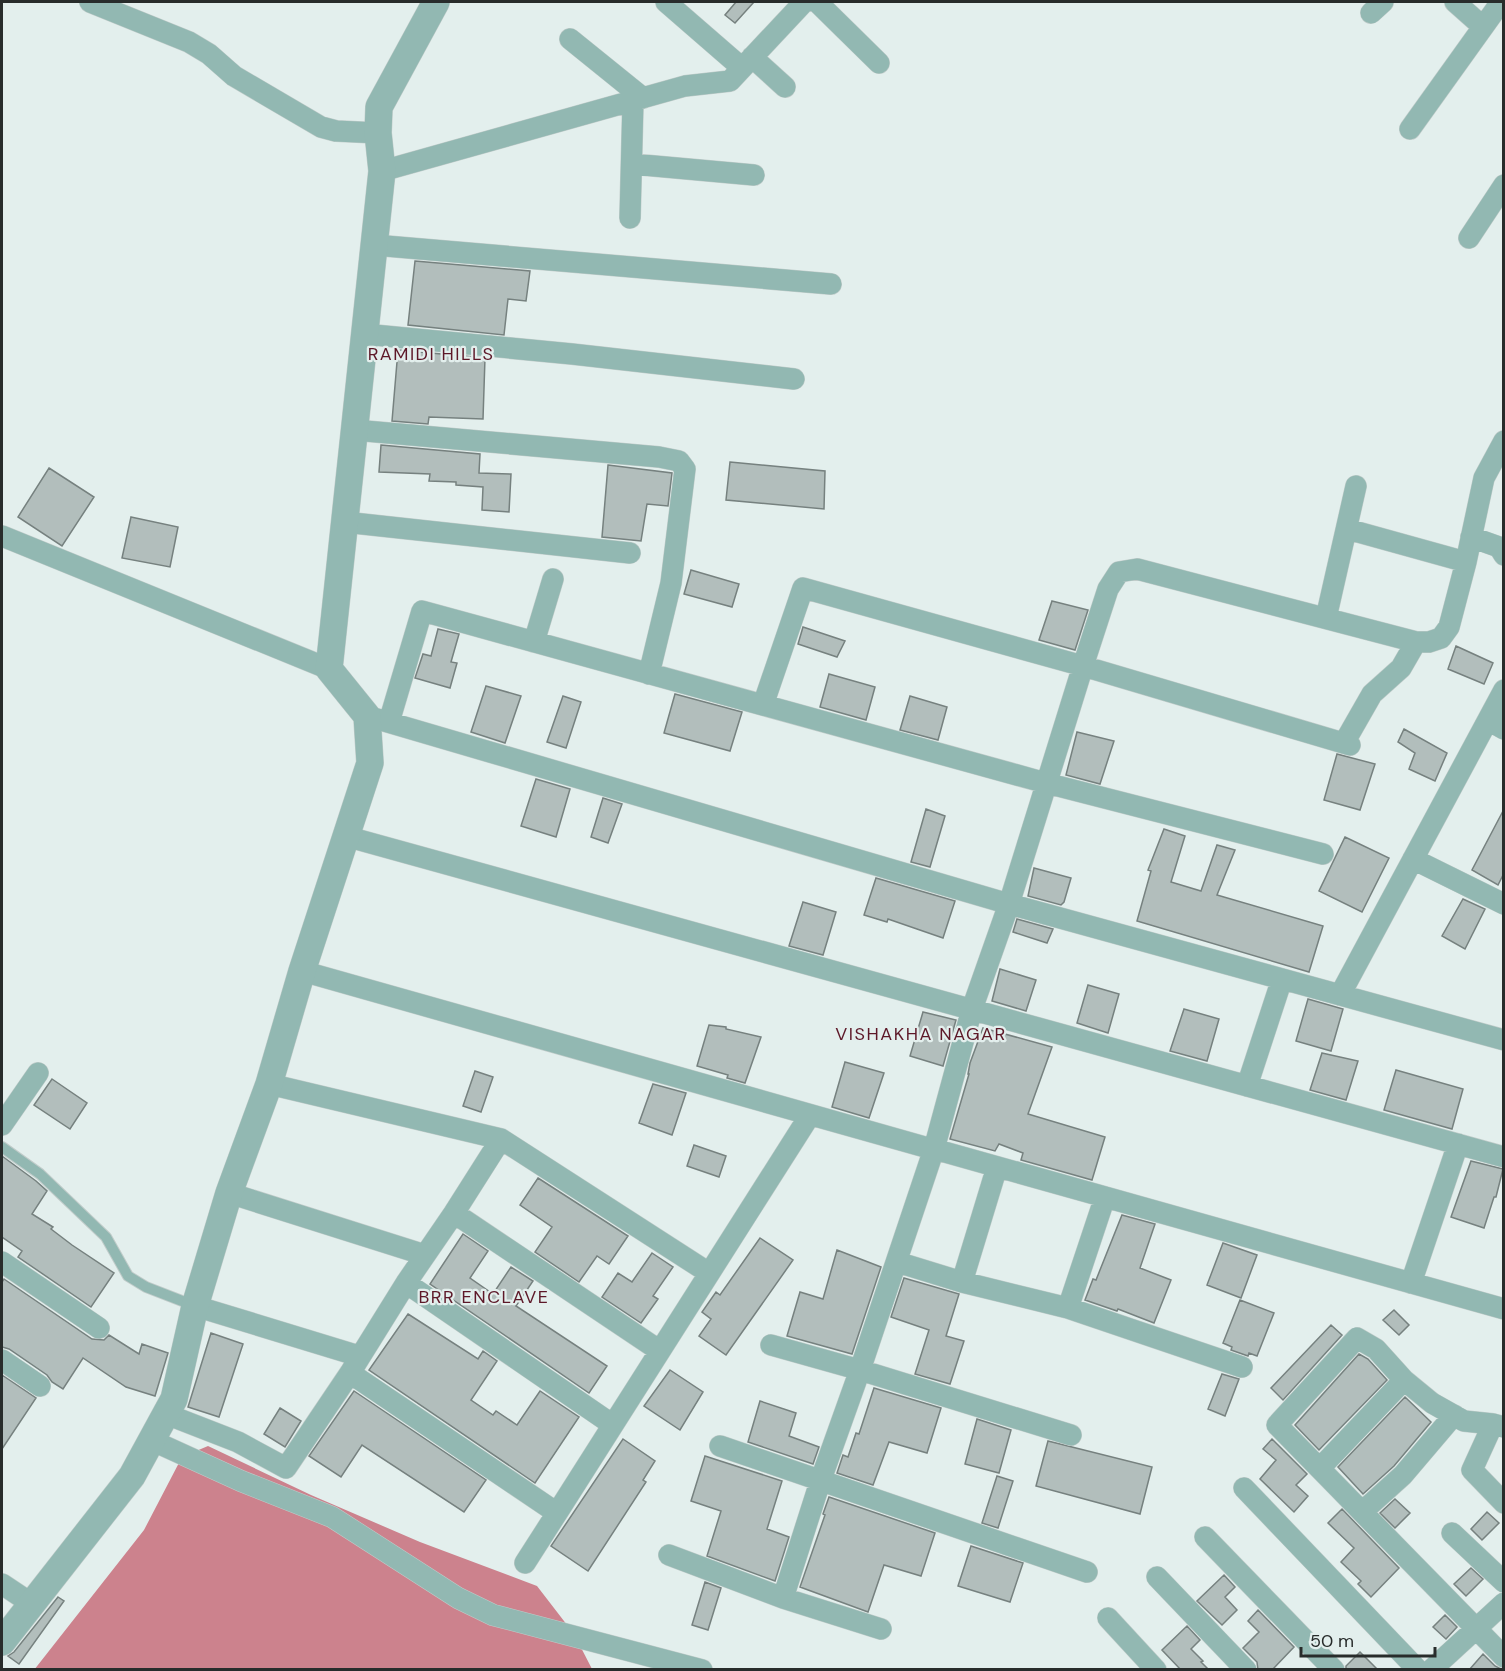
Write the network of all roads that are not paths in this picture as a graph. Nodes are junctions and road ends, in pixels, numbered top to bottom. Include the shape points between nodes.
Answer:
1 (90, 2) edge
2 (436, 2) edge
3 (666, 2) edge
4 (804, 2) edge
5 (817, 2) edge
6 (1455, 2) edge
7 (1500, 2) edge
8 (1482, 26) junction
9 (570, 39) dead end
10 (747, 63) junction
11 (879, 63) dead end
12 (785, 87) dead end
13 (638, 99) junction
14 (1410, 129) dead end
15 (378, 133) junction
16 (632, 164) junction
17 (382, 171) junction
18 (754, 175) dead end
19 (1503, 185) edge
20 (630, 218) dead end
21 (1469, 238) dead end
22 (374, 245) junction
23 (831, 284) dead end
24 (364, 334) junction
25 (794, 379) dead end
26 (354, 430) junction
27 (1503, 441) edge
28 (1356, 486) dead end
29 (344, 522) junction
30 (1347, 529) junction
31 (2, 536) edge
32 (1471, 537) junction
33 (630, 553) dead end
34 (1503, 555) edge
35 (1466, 562) junction
36 (553, 579) dead end
37 (1326, 618) junction
38 (534, 642) junction
39 (1416, 642) junction
40 (1083, 666) junction
41 (329, 669) junction
42 (649, 674) junction
43 (1503, 690) edge
44 (763, 705) junction
45 (378, 719) junction
46 (1496, 725) edge
47 (1047, 783) junction
48 (345, 836) junction
49 (1323, 854) dead end
50 (1413, 859) junction
51 (1009, 904) junction
52 (1503, 904) edge
53 (302, 971) junction
54 (1282, 979) junction
55 (1340, 995) junction
56 (972, 1009) junction
57 (1503, 1040) edge
58 (38, 1073) dead end
59 (269, 1083) junction
60 (1247, 1086) junction
61 (810, 1115) junction
62 (2, 1125) edge
63 (501, 1139) junction
64 (1458, 1144) junction
65 (2, 1147) edge
66 (933, 1149) junction
67 (1503, 1157) edge
68 (997, 1167) junction
69 (229, 1192) junction
70 (1105, 1197) junction
71 (454, 1214) junction
72 (425, 1255) junction
73 (2, 1262) edge
74 (897, 1262) junction
75 (709, 1273) junction
76 (962, 1282) junction
77 (406, 1283) junction
78 (1411, 1283) junction
79 (195, 1306) junction
80 (1068, 1308) junction
81 (1503, 1309) edge
82 (99, 1328) dead end
83 (771, 1345) dead end
84 (660, 1351) junction
85 (2, 1360) edge
86 (355, 1364) junction
87 (1242, 1367) dead end
88 (860, 1370) junction
89 (1404, 1380) junction
90 (40, 1386) dead end
91 (166, 1414) junction
92 (1454, 1415) junction
93 (613, 1425) junction
94 (1498, 1426) edge
95 (1071, 1435) dead end
96 (151, 1440) junction
97 (720, 1446) dead end
98 (1320, 1468) junction
99 (820, 1482) junction
100 (1244, 1488) dead end
101 (1503, 1503) edge
102 (557, 1512) junction
103 (1362, 1512) junction
104 (1452, 1533) dead end
105 (1205, 1537) dead end
106 (669, 1555) dead end
107 (525, 1563) dead end
108 (1087, 1572) dead end
109 (1157, 1577) dead end
110 (1503, 1582) edge
111 (2, 1584) edge
112 (783, 1598) junction
113 (1503, 1603) edge
114 (32, 1604) junction
115 (1108, 1618) dead end
116 (1476, 1628) junction
117 (881, 1629) dead end
118 (2, 1642) edge
119 (1503, 1657) edge
120 (702, 1670) edge
121 (1156, 1670) edge
122 (1246, 1670) edge
123 (1334, 1670) edge
124 (1418, 1670) edge
125 (1431, 1670) edge

1 - 15 street via 189,42 234,76 321,127
2 - 15 street via 379,107
3 - 10 street
4 - 10 street
5 - 11 street
6 - 8 street
7 - 8 street
8 - 14 street
9 - 13 street
10 - 12 street
10 - 13 street via 730,81 685,86
13 - 16 street
13 - 17 street
15 - 17 street
16 - 18 street
16 - 20 street
17 - 22 street
19 - 21 street
22 - 23 street
22 - 24 street
24 - 25 street
24 - 26 street
26 - 29 street
26 - 42 street via 679,461 686,469 671,583
27 - 32 street via 1484,478
28 - 30 street
29 - 33 street
29 - 41 street
30 - 35 street
30 - 37 street
31 - 41 street
32 - 34 street via 1499,548
32 - 35 street
35 - 39 street via 1449,627 1440,639
36 - 38 street
37 - 39 street
37 - 40 street via 1137,569 1119,572 1108,589
38 - 42 street
38 - 45 street via 422,611
39 - 40 street via 1401,668 1372,694 1347,744
40 - 44 street via 803,588
40 - 47 street
41 - 45 street
42 - 44 street
43 - 46 street
44 - 47 street
45 - 48 street via 370,763
45 - 51 street
46 - 50 street
47 - 49 street
47 - 51 street
48 - 53 street
48 - 56 street
50 - 52 street
50 - 55 street
51 - 54 street
51 - 56 street
53 - 59 street
53 - 61 street
54 - 55 street
54 - 60 street
55 - 57 street
56 - 60 street
56 - 66 street
58 - 62 street
59 - 63 street
59 - 69 street
60 - 64 street
61 - 66 street
61 - 75 street
63 - 71 street
63 - 75 street
64 - 67 street
64 - 78 street
65 - 79 lane via 40,1174 106,1237 128,1276
66 - 68 street
66 - 74 street
68 - 70 street
68 - 76 street
69 - 72 street
69 - 79 street
70 - 78 street
70 - 80 street
71 - 72 street
71 - 84 street
72 - 77 street
73 - 82 street
74 - 76 street
74 - 88 street
75 - 84 street
76 - 80 street
77 - 86 street
77 - 93 street
78 - 81 street
79 - 86 street
79 - 91 street via 174,1399
80 - 87 street
83 - 88 street
84 - 93 street
85 - 90 street
86 - 91 street via 286,1468 238,1442
86 - 102 street
88 - 95 street
88 - 99 street
89 - 92 street
89 - 98 street
89 - 98 street via 1376,1349 1357,1338 1277,1425
91 - 96 street
92 - 94 street via 1464,1421
92 - 103 street via 1403,1475
93 - 102 street
94 - 101 street via 1472,1470
96 - 114 street via 132,1476
96 - 120 street via 332,1517 458,1598 493,1615
97 - 99 street
98 - 103 street
99 - 108 street
99 - 112 street
100 - 124 street
102 - 107 street
103 - 116 street
104 - 110 street
105 - 123 street
106 - 112 street
109 - 122 street
111 - 114 street
112 - 117 street
113 - 116 street
114 - 118 street
115 - 121 street
116 - 119 street
116 - 125 street

